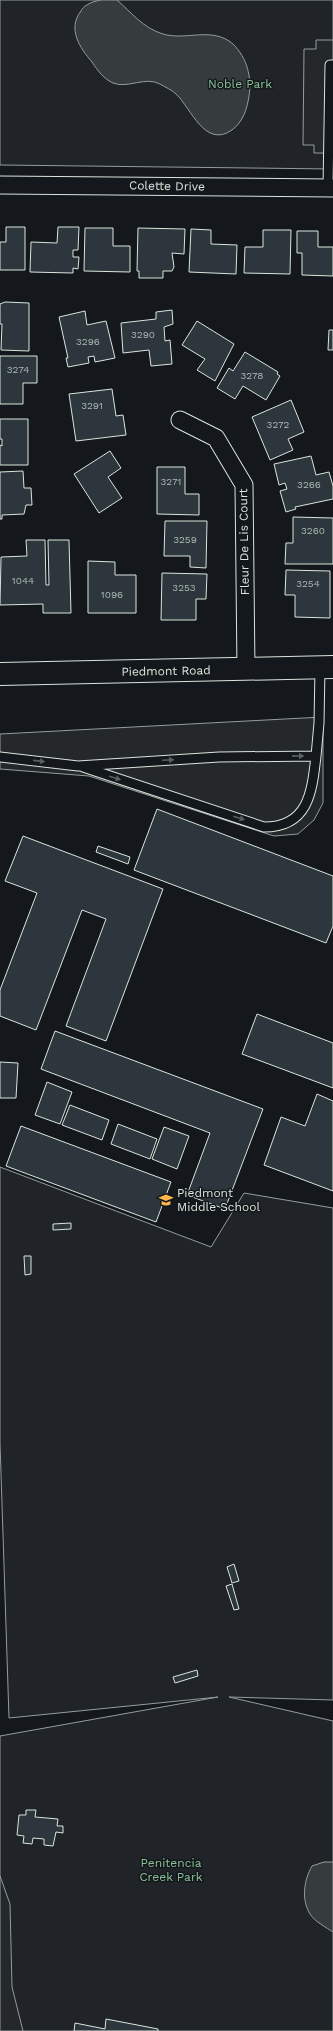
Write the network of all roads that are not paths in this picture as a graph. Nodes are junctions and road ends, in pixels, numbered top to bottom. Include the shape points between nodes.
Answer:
1 (333, 65) edge
2 (0, 185) edge
3 (331, 188) edge
4 (180, 420) dead end
5 (326, 668) edge
6 (246, 669) junction
7 (0, 674) edge
8 (316, 756) junction
9 (0, 757) edge
10 (78, 766) junction

1 - 3 lane via 330,65
2 - 3 street, Colette Drive
4 - 6 street, Fleur De Lis Court via 216,438 244,485
5 - 6 main road, Piedmont Road
5 - 8 lane
6 - 7 main road, Piedmont Road
10 -> 8 lane via 219,757
10 -> 8 lane via 264,827 274,827 290,822 306,806 313,787
9 -> 10 lane

